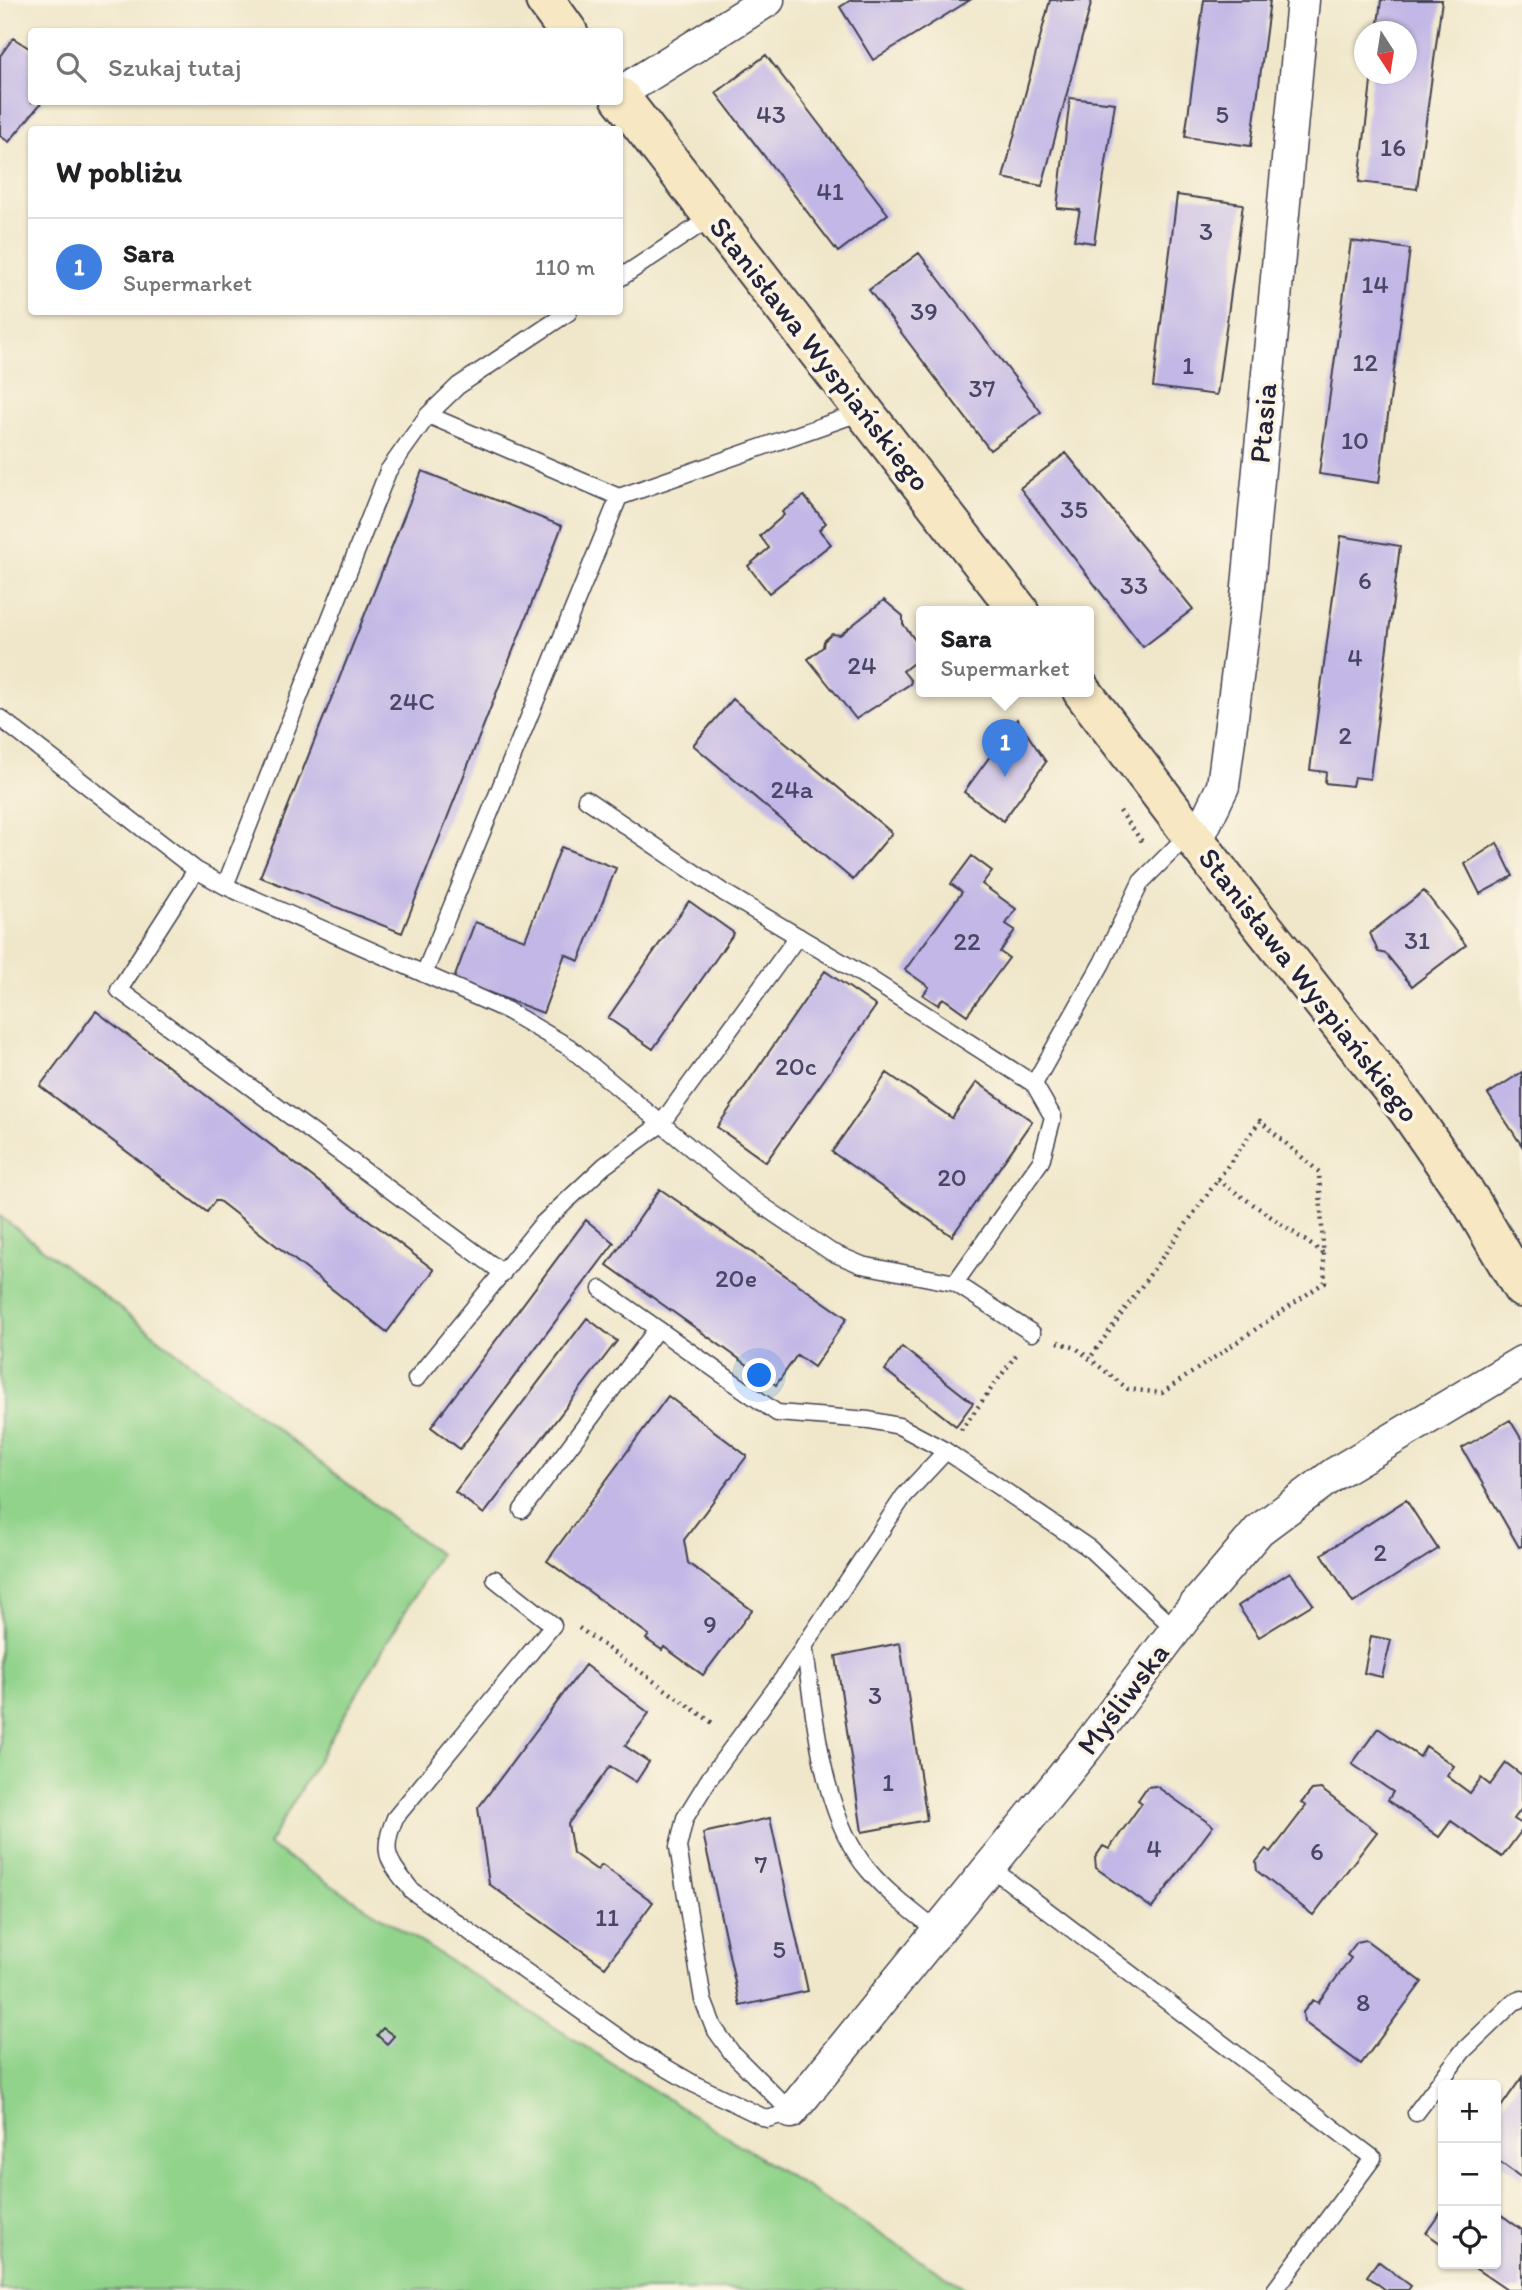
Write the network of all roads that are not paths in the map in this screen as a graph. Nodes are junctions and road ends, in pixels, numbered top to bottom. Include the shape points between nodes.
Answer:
1 (545, 0) edge
2 (768, 0) edge
3 (1303, 0) edge
4 (565, 28) edge
5 (623, 93) edge
6 (623, 99) edge
7 (713, 216) junction
8 (623, 276) edge
9 (564, 315) edge
10 (865, 411) junction
11 (428, 415) junction
12 (619, 497) junction
13 (1015, 606) edge
14 (1087, 697) edge
15 (0, 719) edge
16 (586, 799) dead end
17 (1194, 836) junction
18 (196, 870) junction
19 (225, 886) junction
20 (798, 936) junction
21 (424, 974) junction
22 (1034, 1084) junction
23 (660, 1124) junction
24 (503, 1273) junction
25 (955, 1283) junction
26 (1522, 1288) edge
27 (601, 1289) dead end
28 (657, 1329) junction
29 (1032, 1333) road end
30 (1522, 1362) edge
31 (416, 1378) dead end
32 (946, 1451) junction
33 (522, 1510) dead end
34 (495, 1578) dead end
35 (1175, 1629) junction
36 (804, 1645) junction
37 (990, 1867) junction
38 (938, 1932) junction
39 (1522, 1999) edge
40 (791, 2112) junction
41 (1416, 2113) dead end
42 (1275, 2290) edge

1 - 4 main road
2 - 5 street
3 - 17 street, Ptasia via 1244,622 1223,786
6 - 7 main road, Stanisława Wyspiańskiego
7 - 8 lane
7 - 10 main road, Stanisława Wyspiańskiego
9 - 11 lane via 458,386
10 - 12 lane
10 - 13 main road, Stanisława Wyspiańskiego
11 - 12 lane
11 - 19 lane via 388,471
12 - 21 lane
14 - 17 main road, Stanisława Wyspiańskiego
15 - 18 lane
16 - 20 lane via 723,892
17 - 22 lane via 1141,882
17 - 26 main road, Stanisława Wyspiańskiego via 1408,1110 1472,1203
18 - 19 lane
18 - 24 lane via 119,989
19 - 21 lane
20 - 22 lane
20 - 23 lane
21 - 23 lane via 506,1010 569,1047
22 - 25 lane via 1053,1117 1041,1161
23 - 24 lane via 604,1166 541,1225
23 - 25 lane via 751,1198 831,1252 862,1265
24 - 31 lane
25 - 29 lane
27 - 28 lane
28 - 32 lane via 777,1413 900,1426
28 - 33 lane
30 - 35 street, Myśliwska via 1334,1474 1259,1530
32 - 35 lane via 1089,1548
32 - 36 lane via 904,1496
34 - 40 lane via 553,1625 394,1818 386,1839 390,1862 412,1891 639,2052 743,2110 766,2119
35 - 37 street, Myśliwska
36 - 38 lane via 830,1789 848,1840 869,1871
36 - 40 lane via 685,1818 678,1847 703,2000 714,2028 732,2053
37 - 38 street, Myśliwska
37 - 42 lane via 1373,2158
38 - 40 street, Myśliwska
39 - 41 lane via 1463,2051

